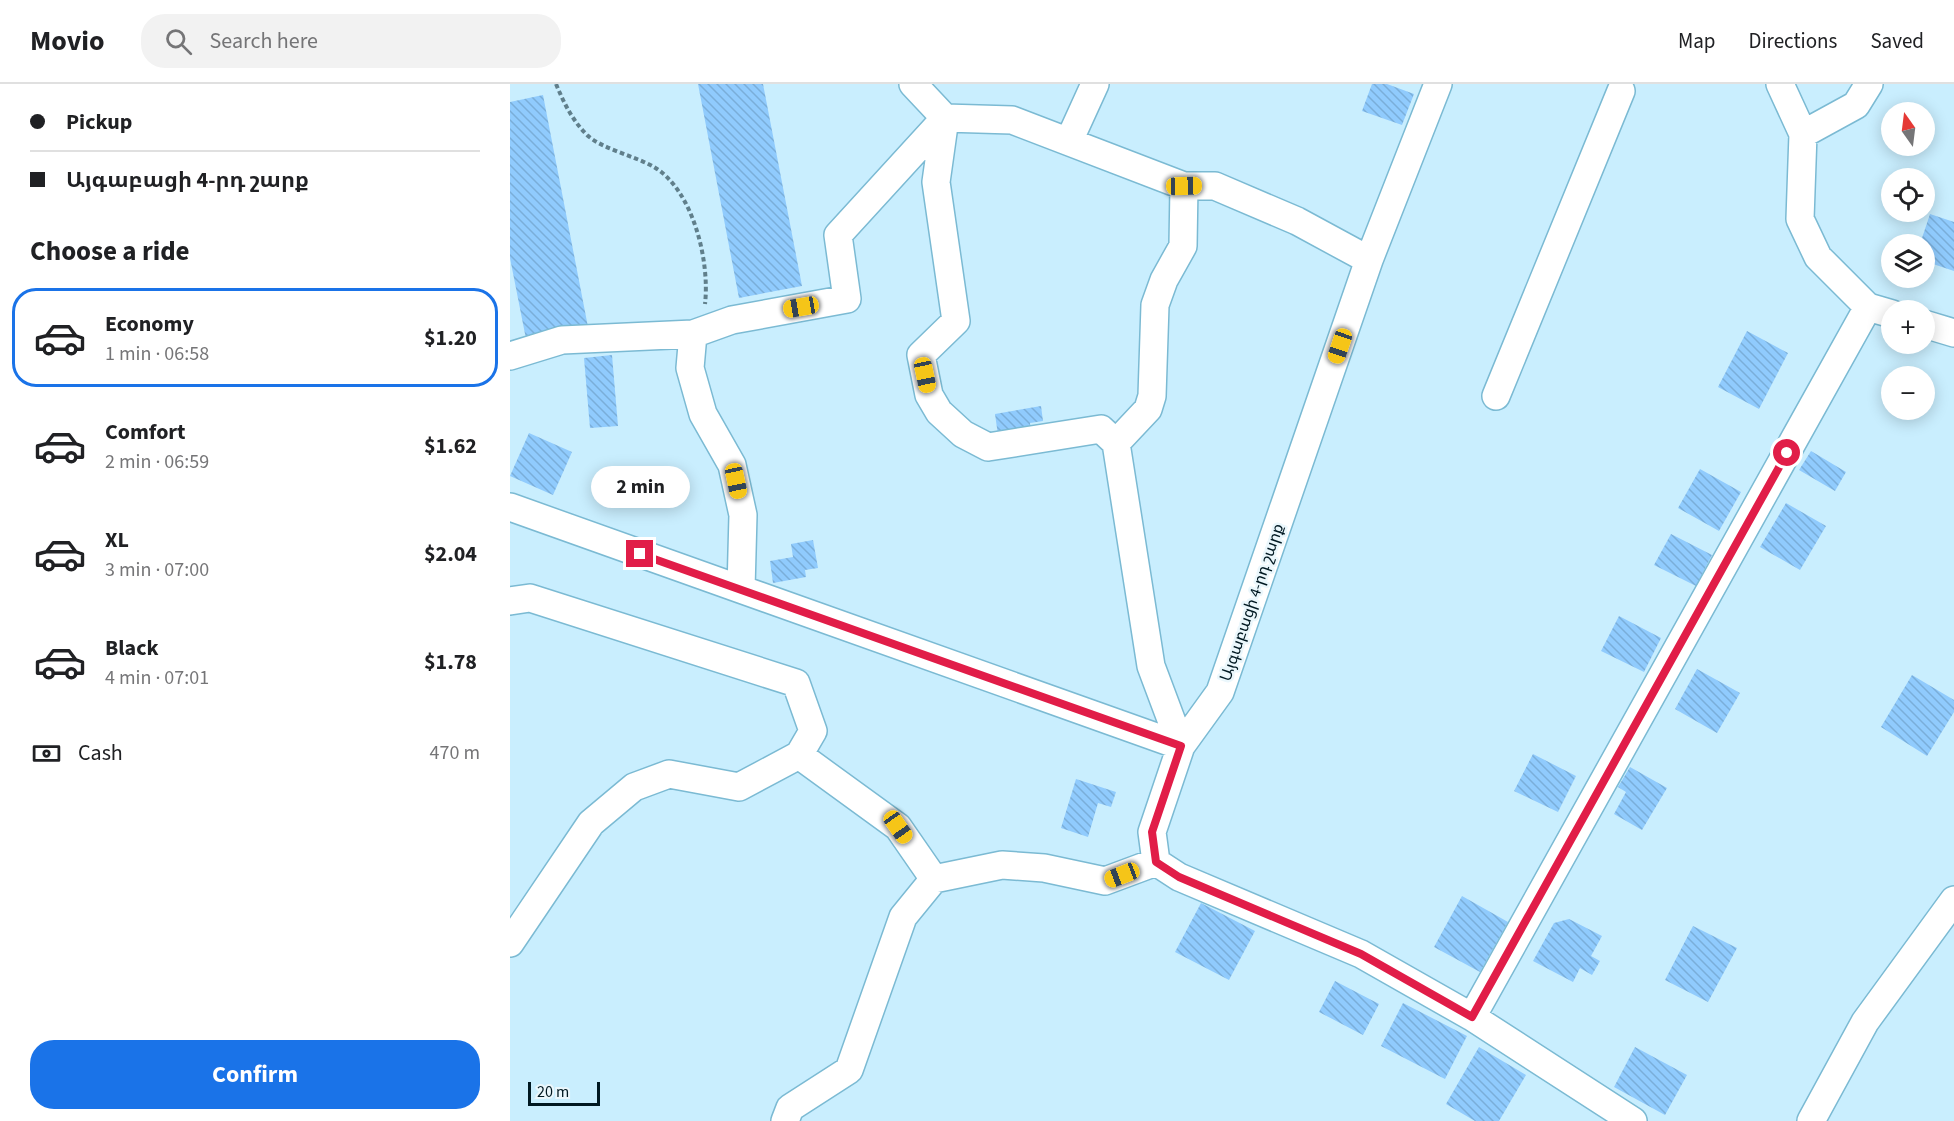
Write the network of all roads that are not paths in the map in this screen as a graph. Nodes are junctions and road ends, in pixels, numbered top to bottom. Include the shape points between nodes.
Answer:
1 (913, 84) edge
2 (1095, 84) edge
3 (1438, 84) edge
4 (1780, 84) edge
5 (1869, 84) edge
6 (1619, 86) edge
7 (945, 118) junction
8 (1803, 134) junction
9 (1069, 141) junction
10 (1184, 186) junction
11 (1369, 260) junction
12 (1880, 310) edge
13 (1935, 327) edge
14 (697, 332) junction
15 (1954, 333) edge
16 (510, 356) edge
17 (1496, 396) dead end
18 (1116, 443) junction
19 (510, 507) edge
20 (741, 589) junction
21 (510, 601) edge
22 (1181, 746) junction
23 (799, 755) junction
24 (1156, 862) junction
25 (934, 879) junction
26 (1954, 900) edge
27 (510, 943) edge
28 (1472, 1017) junction
29 (785, 1121) edge
30 (1633, 1121) edge
31 (1811, 1121) edge

1 - 7 street
2 - 9 street
3 - 11 street, Այգաբացի 4-րդ շարք
4 - 8 street
5 - 8 street via 1856,105
6 - 17 street
7 - 9 street via 1012,120
7 - 14 street via 838,235 847,299 732,320
7 - 18 street via 936,182 956,321 921,355 929,395 939,412 963,434 988,447 1101,429
8 - 12 street via 1800,219 1818,257
9 - 10 street
10 - 11 street via 1215,186 1297,222
10 - 18 street via 1183,246 1155,305 1152,396 1148,409
11 - 22 street, Այգաբացի 4-րդ շարք via 1220,692
12 - 28 street
13 - 15 street
14 - 16 street via 562,340
14 - 20 street via 690,368 703,414 732,465 743,514
18 - 22 street via 1151,666
19 - 20 street
20 - 22 street
21 - 23 street via 530,598 796,683 813,731
22 - 24 street, Այգաբացի 4-րդ շարք via 1152,832
23 - 25 street via 898,827
23 - 27 street via 739,787 669,774 634,787 591,823
24 - 25 street via 1105,881 1044,868 1002,865
24 - 28 street via 1179,877 1361,954
25 - 29 street via 903,917 849,1070 790,1108
26 - 31 street via 1865,1022
28 - 30 street

